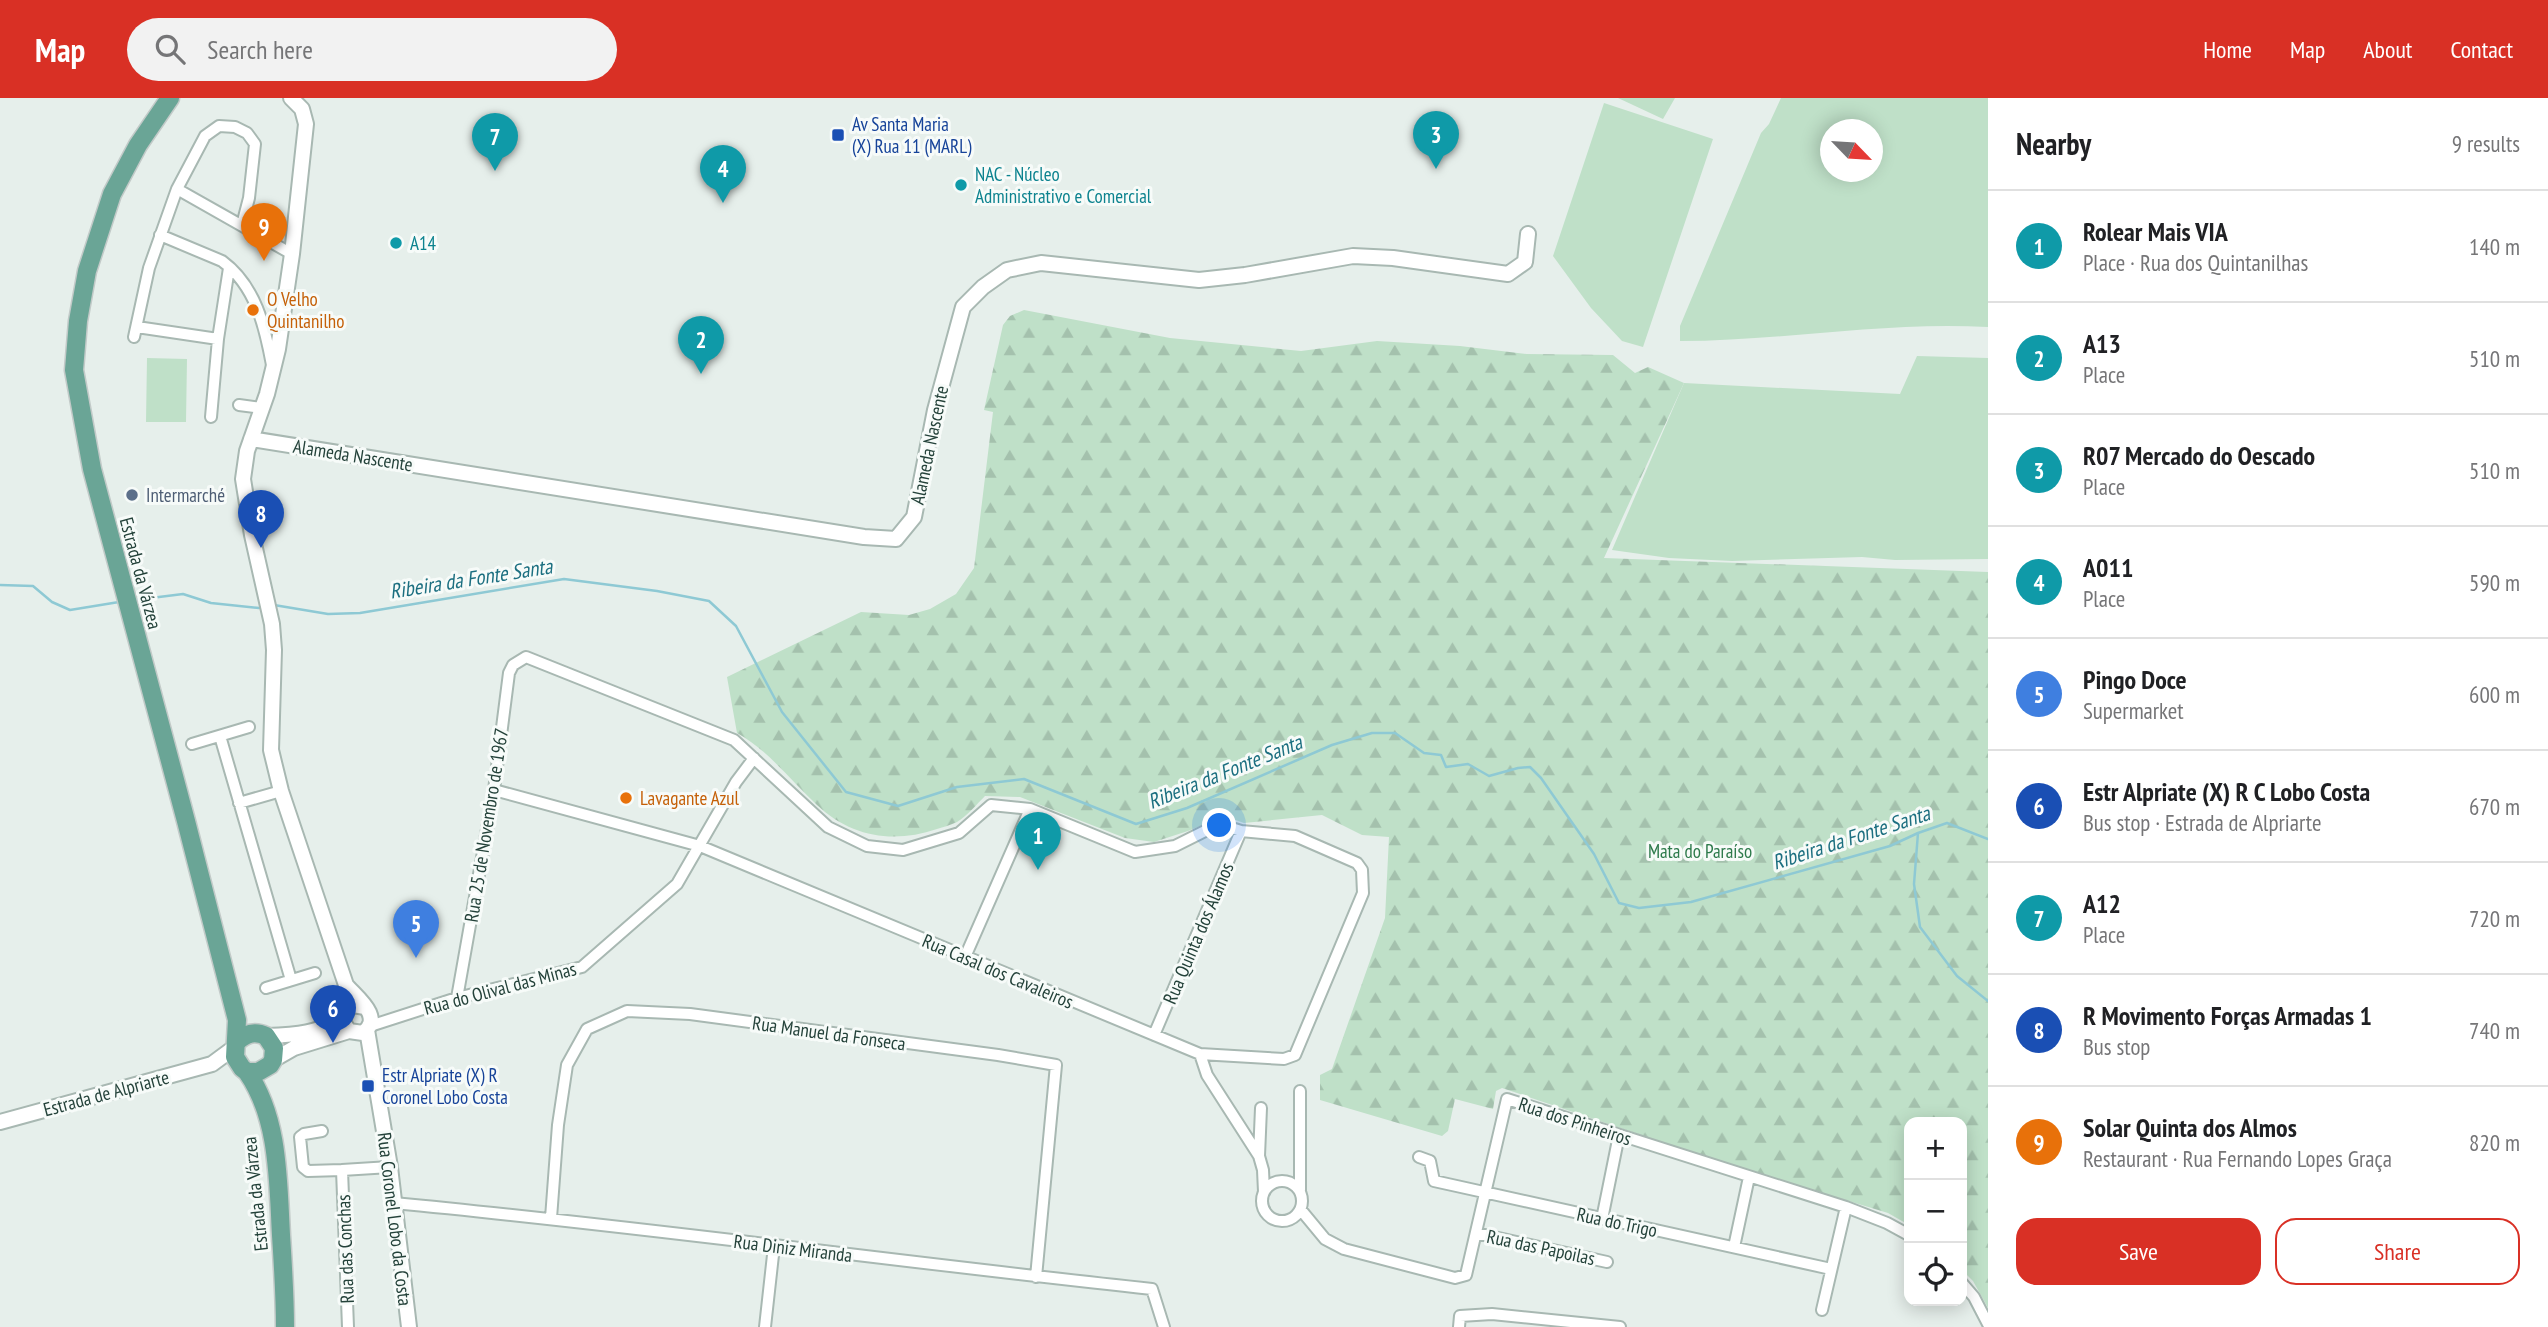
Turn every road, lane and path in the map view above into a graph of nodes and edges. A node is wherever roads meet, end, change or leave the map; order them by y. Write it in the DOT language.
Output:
graph roads {
  1 [pos="291,98"];
  2 [pos="168,99"];
  3 [pos="177,189"];
  4 [pos="242,225"];
  5 [pos="1528,234"];
  6 [pos="160,235"];
  7 [pos="292,254"];
  8 [pos="229,268"];
  9 [pos="218,339"];
  10 [pos="273,370"];
  11 [pos="239,405"];
  12 [pos="261,408"];
  13 [pos="211,416"];
  14 [pos="250,439"];
  15 [pos="249,727"];
  16 [pos="220,736"];
  17 [pos="192,744"];
  18 [pos="754,758"];
  19 [pos="494,790"];
  20 [pos="281,791"];
  21 [pos="239,803"];
  22 [pos="1030,809"];
  23 [pos="186,821"];
  24 [pos="1241,831"];
  25 [pos="700,846"];
  26 [pos="965,957"];
  27 [pos="315,973"];
  28 [pos="291,980"];
  29 [pos="346,985"];
  30 [pos="266,988"];
  31 [pos="457,998"];
  32 [pos="367,1009"];
  33 [pos="345,1012"];
  34 [pos="396,1016"];
  35 [pos="360,1030"];
  36 [pos="263,1035"];
  37 [pos="1154,1035"];
  38 [pos="236,1045"];
  39 [pos="1200,1054"];
  40 [pos="272,1063"];
  41 [pos="212,1064"];
  42 [pos="245,1070"];
  43 [pos="1300,1091"];
  44 [pos="1261,1108"];
  45 [pos="0,1122"];
  46 [pos="322,1131"];
  47 [pos="1619,1135"];
  48 [pos="1259,1156"];
  49 [pos="1419,1157"];
  50 [pos="390,1167"];
  51 [pos="342,1170"];
  52 [pos="1749,1177"];
  53 [pos="1300,1190"];
  54 [pos="1264,1192"];
  55 [pos="1485,1192"];
  56 [pos="394,1203"];
  57 [pos="1846,1207"];
  58 [pos="1301,1210"];
  59 [pos="551,1218"];
  60 [pos="1601,1219"];
  61 [pos="1904,1232"];
  62 [pos="1476,1233"];
  63 [pos="774,1247"];
  64 [pos="1734,1247"];
  65 [pos="1606,1262"];
  66 [pos="1831,1269"];
  67 [pos="285,1275"];
  68 [pos="1036,1277"];
  69 [pos="1967,1289"];
  70 [pos="1822,1310"];
  71 [pos="1988,1324"];
  72 [pos="285,1327"];
  73 [pos="348,1327"];
  74 [pos="409,1327"];
  75 [pos="765,1327"];
  76 [pos="1164,1327"];
  77 [pos="1459,1327"];
  78 [pos="1620,1327"];
  1 -- 7 [label="street"];
  2 -- 23 [label="main road, Estrada da Várzea"];
  3 -- 4 [label="street"];
  3 -- 4 [label="street"];
  3 -- 6 [label="street"];
  4 -- 7 [label="street"];
  5 -- 14 [label="street, Alameda Nascente"];
  6 -- 8 [label="street"];
  6 -- 9 [label="street"];
  7 -- 10 [label="street"];
  8 -- 9 [label="street"];
  8 -- 10 [label="street"];
  9 -- 13 [label="street"];
  10 -- 12 [label="street"];
  11 -- 12 [label="street"];
  12 -- 14 [label="street"];
  14 -- 20 [label="street"];
  15 -- 16 [label="street"];
  16 -- 17 [label="street"];
  16 -- 21 [label="street"];
  18 -- 19 [label="street, Rua 25 de Novembro de 1967"];
  18 -- 22 [label="street"];
  18 -- 25 [label="street, Rua do Olival das Minas"];
  19 -- 25 [label="street, Rua Casal dos Cavaleiros"];
  19 -- 31 [label="street, Rua 25 de Novembro de 1967"];
  20 -- 21 [label="street"];
  20 -- 29 [label="street"];
  21 -- 28 [label="street"];
  22 -- 24 [label="street"];
  22 -- 26 [label="street"];
  23 -- 36 [label="main road, Estrada da Várzea"];
  23 -- 38 [label="main road, Estrada da Várzea"];
  24 -- 37 [label="street, Rua Quinta dos Álamos"];
  24 -- 39 [label="street, Rua Casal dos Cavaleiros"];
  25 -- 26 [label="street, Rua Casal dos Cavaleiros"];
  25 -- 31 [label="street, Rua do Olival das Minas"];
  26 -- 37 [label="street, Rua Casal dos Cavaleiros"];
  27 -- 28 [label="street"];
  28 -- 30 [label="street"];
  29 -- 32 [label="street"];
  29 -- 33 [label="street"];
  31 -- 34 [label="street, Rua do Olival das Minas"];
  32 -- 33 [label="street"];
  32 -- 34 [label="street, Rua do Olival das Minas"];
  32 -- 35 [label="street"];
  33 -- 35 [label="street"];
  33 -- 36 [label="street"];
  34 -- 35 [label="street, Rua do Olival das Minas"];
  35 -- 40 [label="street"];
  35 -- 50 [label="street, Rua Coronel Lobo da Costa"];
  36 -- 38 [label="main road"];
  36 -- 40 [label="main road, Estrada da Várzea"];
  37 -- 39 [label="street, Rua Casal dos Cavaleiros"];
  38 -- 41 [label="street, Estrada de Alpriarte"];
  38 -- 42 [label="main road, Estrada da Várzea"];
  39 -- 48 [label="street"];
  40 -- 42 [label="main road"];
  40 -- 67 [label="main road, Estrada da Várzea"];
  41 -- 42 [label="street, Estrada de Alpriarte"];
  41 -- 45 [label="street, Estrada de Alpriarte"];
  42 -- 67 [label="main road, Estrada da Várzea"];
  43 -- 53 [label="street"];
  44 -- 48 [label="street"];
  46 -- 51 [label="street, Rua das Conchas"];
  47 -- 52 [label="street, Rua dos Pinheiros"];
  47 -- 55 [label="street, Rua dos Pinheiros"];
  47 -- 60 [label="street"];
  48 -- 54 [label="street"];
  49 -- 55 [label="street, Rua do Trigo"];
  50 -- 51 [label="street, Rua das Conchas"];
  50 -- 56 [label="street, Rua Coronel Lobo da Costa"];
  51 -- 73 [label="street, Rua das Conchas"];
  52 -- 57 [label="street, Rua dos Pinheiros"];
  52 -- 64 [label="street"];
  53 -- 54 [label="street"];
  53 -- 58 [label="street"];
  54 -- 58 [label="street"];
  55 -- 60 [label="street, Rua do Trigo"];
  55 -- 62 [label="street, Rua dos Pinheiros"];
  56 -- 59 [label="street, Rua Diniz Miranda"];
  56 -- 74 [label="street, Rua Coronel Lobo da Costa"];
  57 -- 61 [label="street, Rua dos Pinheiros"];
  57 -- 66 [label="street"];
  58 -- 62 [label="street, Rua dos Pinheiros"];
  59 -- 63 [label="street, Rua Diniz Miranda"];
  59 -- 68 [label="street, Rua Manuel da Fonseca"];
  60 -- 64 [label="street, Rua do Trigo"];
  62 -- 65 [label="street, Rua das Papoilas"];
  63 -- 68 [label="street, Rua Diniz Miranda"];
  63 -- 75 [label="street"];
  64 -- 66 [label="street, Rua do Trigo"];
  66 -- 70 [label="street"];
  67 -- 72 [label="main road, Estrada da Várzea"];
  68 -- 76 [label="street, Rua Diniz Miranda"];
  69 -- 71 [label="street"];
  77 -- 78 [label="street"];
}
